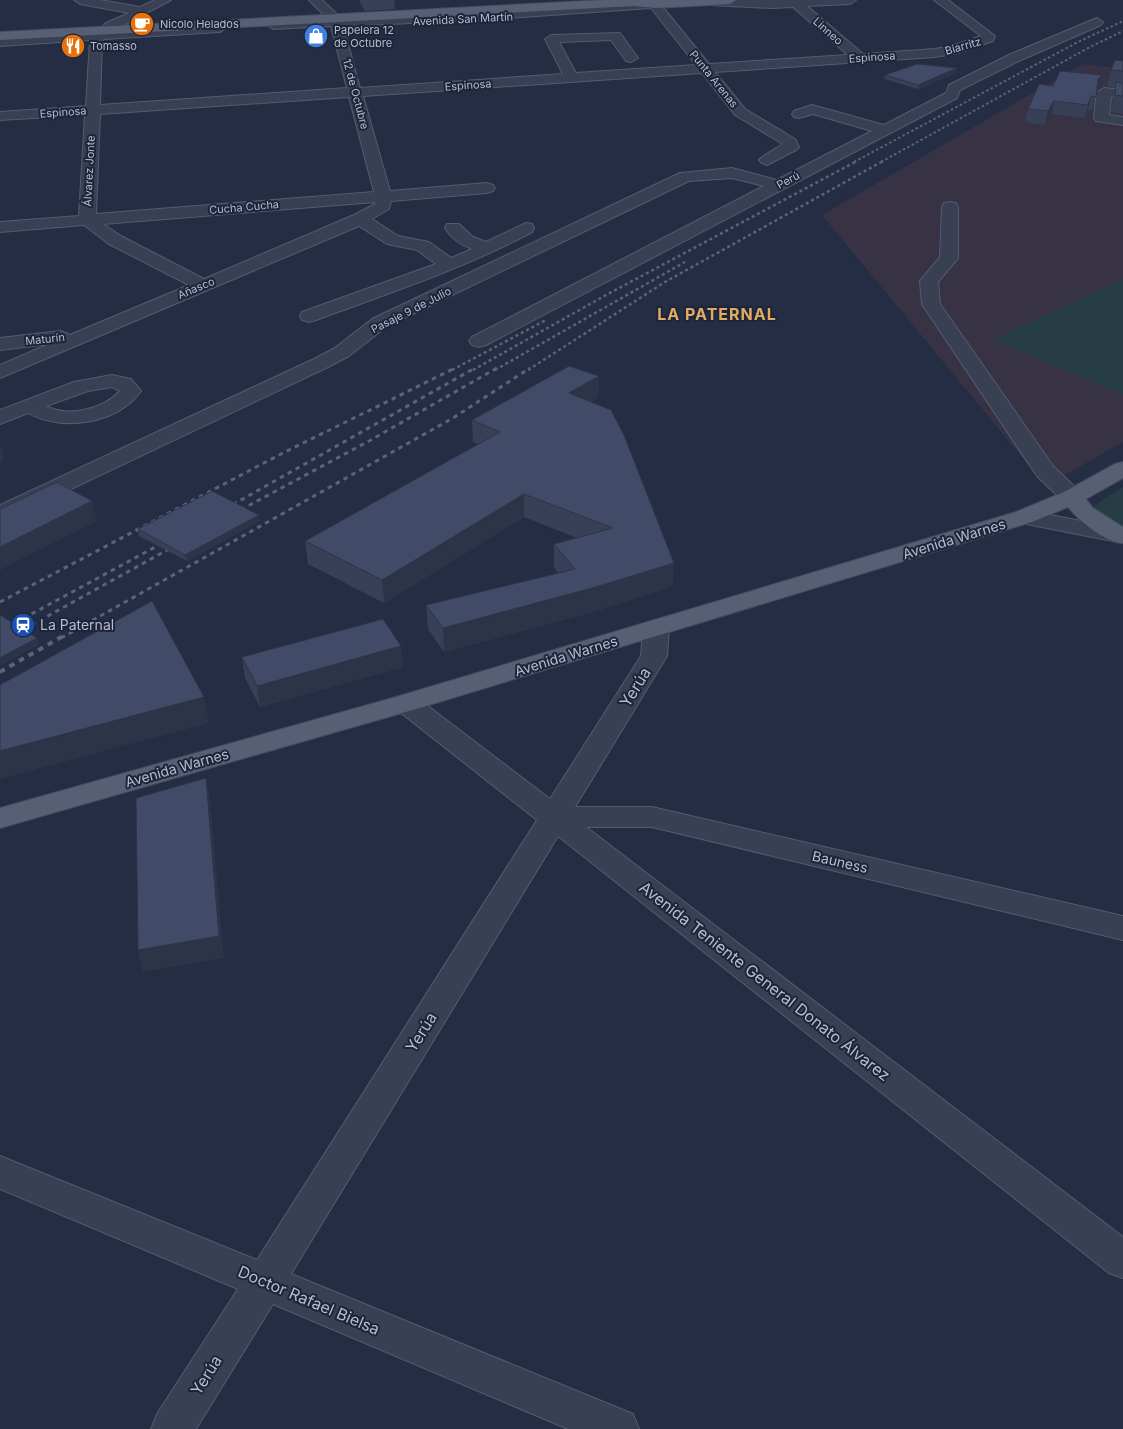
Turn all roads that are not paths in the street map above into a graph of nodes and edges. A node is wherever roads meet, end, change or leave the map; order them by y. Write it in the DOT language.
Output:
graph roads {
  1 [pos="80,0"];
  2 [pos="165,0"];
  3 [pos="314,0"];
  4 [pos="485,0"];
  5 [pos="730,0"];
  6 [pos="850,0"];
  7 [pos="940,0"];
  8 [pos="622,1"];
  9 [pos="714,1"];
  10 [pos="653,2"];
  11 [pos="796,3"];
  12 [pos="588,5"];
  13 [pos="495,9"];
  14 [pos="140,11"];
  15 [pos="515,13"];
  16 [pos="560,14"];
  17 [pos="537,20"];
  18 [pos="336,21"];
  19 [pos="1097,22"];
  20 [pos="100,35"];
  21 [pos="551,39"];
  22 [pos="0,40"];
  23 [pos="970,45"];
  24 [pos="935,53"];
  25 [pos="1016,57"];
  26 [pos="631,58"];
  27 [pos="860,58"];
  28 [pos="706,69"];
  29 [pos="572,78"];
  30 [pos="356,93"];
  31 [pos="1123,94"];
  32 [pos="92,110"];
  33 [pos="799,114"];
  34 [pos="0,116"];
  35 [pos="1123,120"];
  36 [pos="883,130"];
  37 [pos="767,160"];
  38 [pos="779,185"];
  39 [pos="487,188"];
  40 [pos="383,196"];
  41 [pos="950,207"];
  42 [pos="360,219"];
  43 [pos="87,220"];
  44 [pos="0,227"];
  45 [pos="453,228"];
  46 [pos="526,228"];
  47 [pos="487,249"];
  48 [pos="449,265"];
  49 [pos="202,285"];
  50 [pos="309,316"];
  51 [pos="90,334"];
  52 [pos="479,341"];
  53 [pos="0,344"];
  54 [pos="0,372"];
  55 [pos="30,406"];
  56 [pos="0,418"];
  57 [pos="1123,469"];
  58 [pos="1072,497"];
  59 [pos="0,514"];
  60 [pos="1024,517"];
  61 [pos="1122,536"];
  62 [pos="656,629"];
  63 [pos="406,703"];
  64 [pos="555,817"];
  65 [pos="0,818"];
  66 [pos="1123,928"];
  67 [pos="0,1172"];
  68 [pos="1123,1260"];
  69 [pos="265,1282"];
  70 [pos="172,1429"];
  71 [pos="618,1429"];
  1 -- 14 [label="street"];
  2 -- 14 [label="street"];
  3 -- 18 [label="street"];
  4 -- 13 [label="street"];
  5 -- 9 [label="main road, Avenida San Martín"];
  6 -- 11 [label="street, Avenida San Martín"];
  7 -- 23 [label="street, Biarritz"];
  8 -- 10 [label="main road, Avenida San Martín"];
  8 -- 12 [label="main road, Avenida San Martín"];
  9 -- 10 [label="main road, Avenida San Martín"];
  9 -- 11 [label="street, Avenida San Martín"];
  10 -- 15 [label="street"];
  10 -- 16 [label="main road, Avenida San Martín"];
  10 -- 28 [label="street, Punta Arenas"];
  11 -- 27 [label="street, Linneo"];
  12 -- 13 [label="main road, Avenida San Martín"];
  12 -- 18 [label="street"];
  13 -- 18 [label="main road, Avenida San Martín"];
  14 -- 20 [label="street"];
  15 -- 16 [label="street"];
  15 -- 18 [label="street"];
  16 -- 18 [label="main road, Avenida San Martín"];
  17 -- 21 [label="street"];
  18 -- 20 [label="main road, Avenida San Martín"];
  18 -- 30 [label="street, 12 de Octubre"];
  19 -- 25 [label="street, Perú"];
  20 -- 22 [label="main road, Avenida San Martín"];
  20 -- 32 [label="street, Álvarez Jonte"];
  21 -- 26 [label="street"];
  21 -- 29 [label="street"];
  23 -- 24 [label="street, Biarritz"];
  23 -- 25 [label="street"];
  24 -- 27 [label="street, Espinosa"];
  25 -- 36 [label="street, Perú"];
  27 -- 28 [label="street, Espinosa"];
  28 -- 29 [label="street, Espinosa"];
  28 -- 37 [label="street, Punta Arenas"];
  29 -- 30 [label="street, Espinosa"];
  30 -- 32 [label="street, Espinosa"];
  30 -- 40 [label="street, 12 de Octubre"];
  31 -- 35 [label="street"];
  32 -- 34 [label="street, Espinosa"];
  32 -- 43 [label="street, Álvarez Jonte"];
  33 -- 36 [label="street"];
  36 -- 38 [label="street, Perú"];
  38 -- 52 [label="street, Perú"];
  38 -- 59 [label="street, Pasaje 9 de Julio"];
  39 -- 40 [label="street, Cucha Cucha"];
  40 -- 42 [label="street, Añasco"];
  40 -- 43 [label="street, Cucha Cucha"];
  41 -- 58 [label="street"];
  42 -- 48 [label="street"];
  42 -- 49 [label="street, Añasco"];
  43 -- 44 [label="street, Cucha Cucha"];
  43 -- 49 [label="street, Álvarez Jonte"];
  45 -- 47 [label="street"];
  46 -- 47 [label="street"];
  47 -- 48 [label="street"];
  48 -- 50 [label="street"];
  49 -- 51 [label="street, Añasco"];
  51 -- 53 [label="street, Maturín"];
  51 -- 54 [label="street, Añasco"];
  55 -- 56 [label="street"];
  57 -- 58 [label="main road, Avenida Warnes"];
  58 -- 60 [label="main road, Avenida Warnes"];
  58 -- 61 [label="main road"];
  60 -- 61 [label="street"];
  60 -- 62 [label="main road, Avenida Warnes"];
  62 -- 63 [label="main road, Avenida Warnes"];
  62 -- 64 [label="street, Yerúa"];
  63 -- 64 [label="street, Avenida Teniente General Donato Álvarez"];
  63 -- 65 [label="main road, Avenida Warnes"];
  64 -- 66 [label="street, Bauness"];
  64 -- 68 [label="street, Avenida Teniente General Donato Álvarez"];
  64 -- 69 [label="street, Yerúa"];
  67 -- 69 [label="street, Doctor Rafael Bielsa"];
  69 -- 70 [label="street, Yerúa"];
  69 -- 71 [label="street, Doctor Rafael Bielsa"];
}
